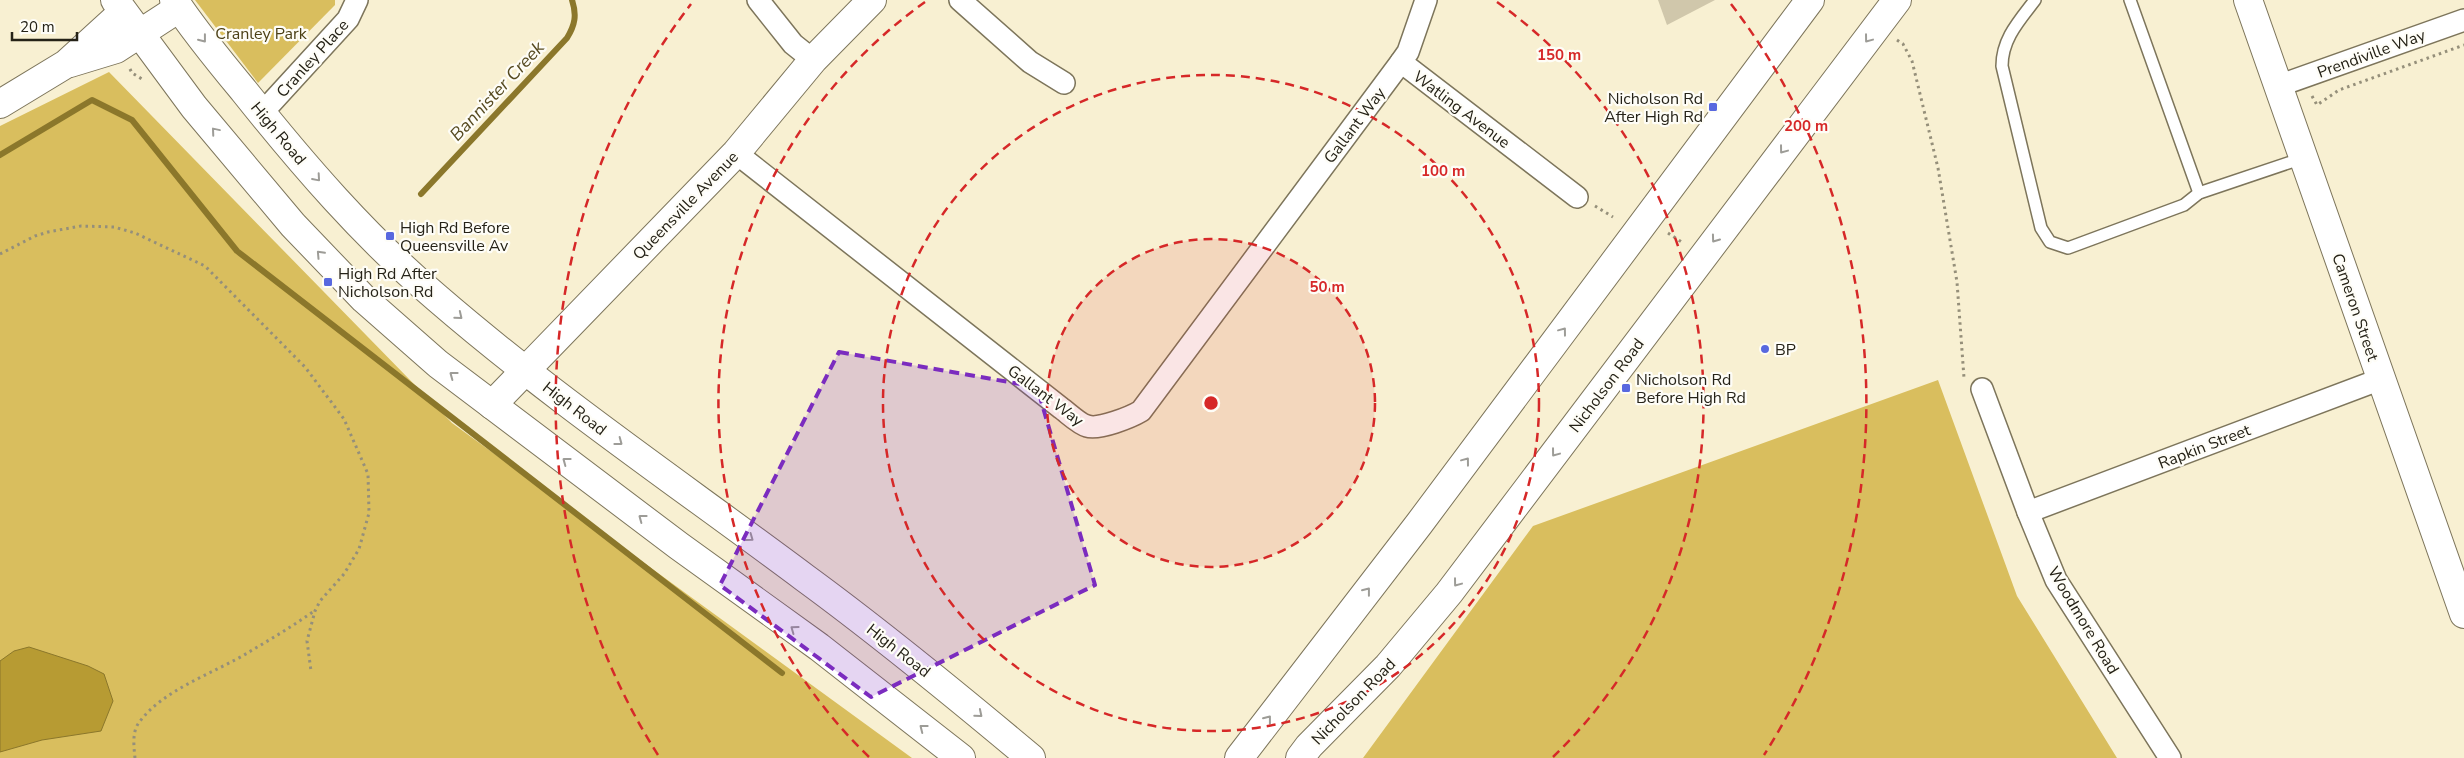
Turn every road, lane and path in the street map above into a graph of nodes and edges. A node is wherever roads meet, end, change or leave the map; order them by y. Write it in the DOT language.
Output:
graph roads {
  1 [pos="357,0"];
  2 [pos="758,0"];
  3 [pos="872,0"];
  4 [pos="960,0"];
  5 [pos="1426,0"];
  6 [pos="1810,0"];
  7 [pos="1897,0"];
  8 [pos="2035,0"];
  9 [pos="2130,0"];
  10 [pos="2248,0"];
  11 [pos="176,4"];
  12 [pos="119,6"];
  13 [pos="2464,20"];
  14 [pos="1877,26"];
  15 [pos="140,34"];
  16 [pos="812,60"];
  17 [pos="1401,62"];
  18 [pos="66,64"];
  19 [pos="1064,84"];
  20 [pos="2278,86"];
  21 [pos="0,104"];
  22 [pos="262,113"];
  23 [pos="736,153"];
  24 [pos="2305,158"];
  25 [pos="2200,193"];
  26 [pos="1577,197"];
  27 [pos="1604,211"];
  28 [pos="1613,217"];
  29 [pos="1646,219"];
  30 [pos="0,254"];
  31 [pos="1703,256"];
  32 [pos="525,370"];
  33 [pos="2381,379"];
  34 [pos="1982,389"];
  35 [pos="492,405"];
  36 [pos="2028,512"];
  37 [pos="314,611"];
  38 [pos="2464,614"];
  39 [pos="311,670"];
  40 [pos="135,758"];
  41 [pos="961,758"];
  42 [pos="1031,758"];
  43 [pos="1239,758"];
  44 [pos="1300,758"];
  45 [pos="2170,758"];
  1 -- 22 [label="street, Cranley Place"];
  2 -- 16 [label="street"];
  3 -- 16 [label="main road, Queensville Avenue"];
  4 -- 19 [label="street"];
  5 -- 17 [label="street, Watling Avenue"];
  6 -- 29 [label="main road"];
  7 -- 14 [label="main road, Nicholson Road"];
  8 -- 25 [label="lane"];
  9 -- 25 [label="lane"];
  10 -- 20 [label="main road, Cameron Street"];
  11 -- 15 [label="main road"];
  11 -- 22 [label="main road, High Road, one-way"];
  12 -- 15 [label="main road"];
  12 -- 18 [label="main road"];
  13 -- 20 [label="street, Prendiville Way"];
  14 -- 31 [label="main road, Nicholson Road, one-way"];
  14 -- 34 [label="path"];
  15 -- 18 [label="main road"];
  35 -- 15 [label="main road, one-way"];
  16 -- 23 [label="main road, Queensville Avenue"];
  17 -- 23 [label="street, Gallant Way"];
  17 -- 26 [label="street, Watling Avenue"];
  18 -- 21 [label="main road"];
  20 -- 24 [label="main road, Cameron Street"];
  22 -- 32 [label="main road, High Road, one-way"];
  23 -- 32 [label="main road, Queensville Avenue"];
  24 -- 25 [label="lane"];
  24 -- 33 [label="main road, Cameron Street"];
  27 -- 28 [label="path"];
  29 -- 31 [label="path"];
  43 -- 29 [label="main road, one-way"];
  30 -- 37 [label="path"];
  31 -- 44 [label="main road, Nicholson Road, one-way"];
  32 -- 35 [label="main road, Queensville Avenue"];
  32 -- 42 [label="main road, High Road, one-way"];
  33 -- 36 [label="street, Rapkin Street"];
  33 -- 38 [label="main road, Cameron Street"];
  34 -- 36 [label="street, Woodmore Road"];
  41 -- 35 [label="main road, one-way"];
  36 -- 45 [label="street, Woodmore Road"];
  37 -- 39 [label="path"];
  37 -- 40 [label="path"];
}
